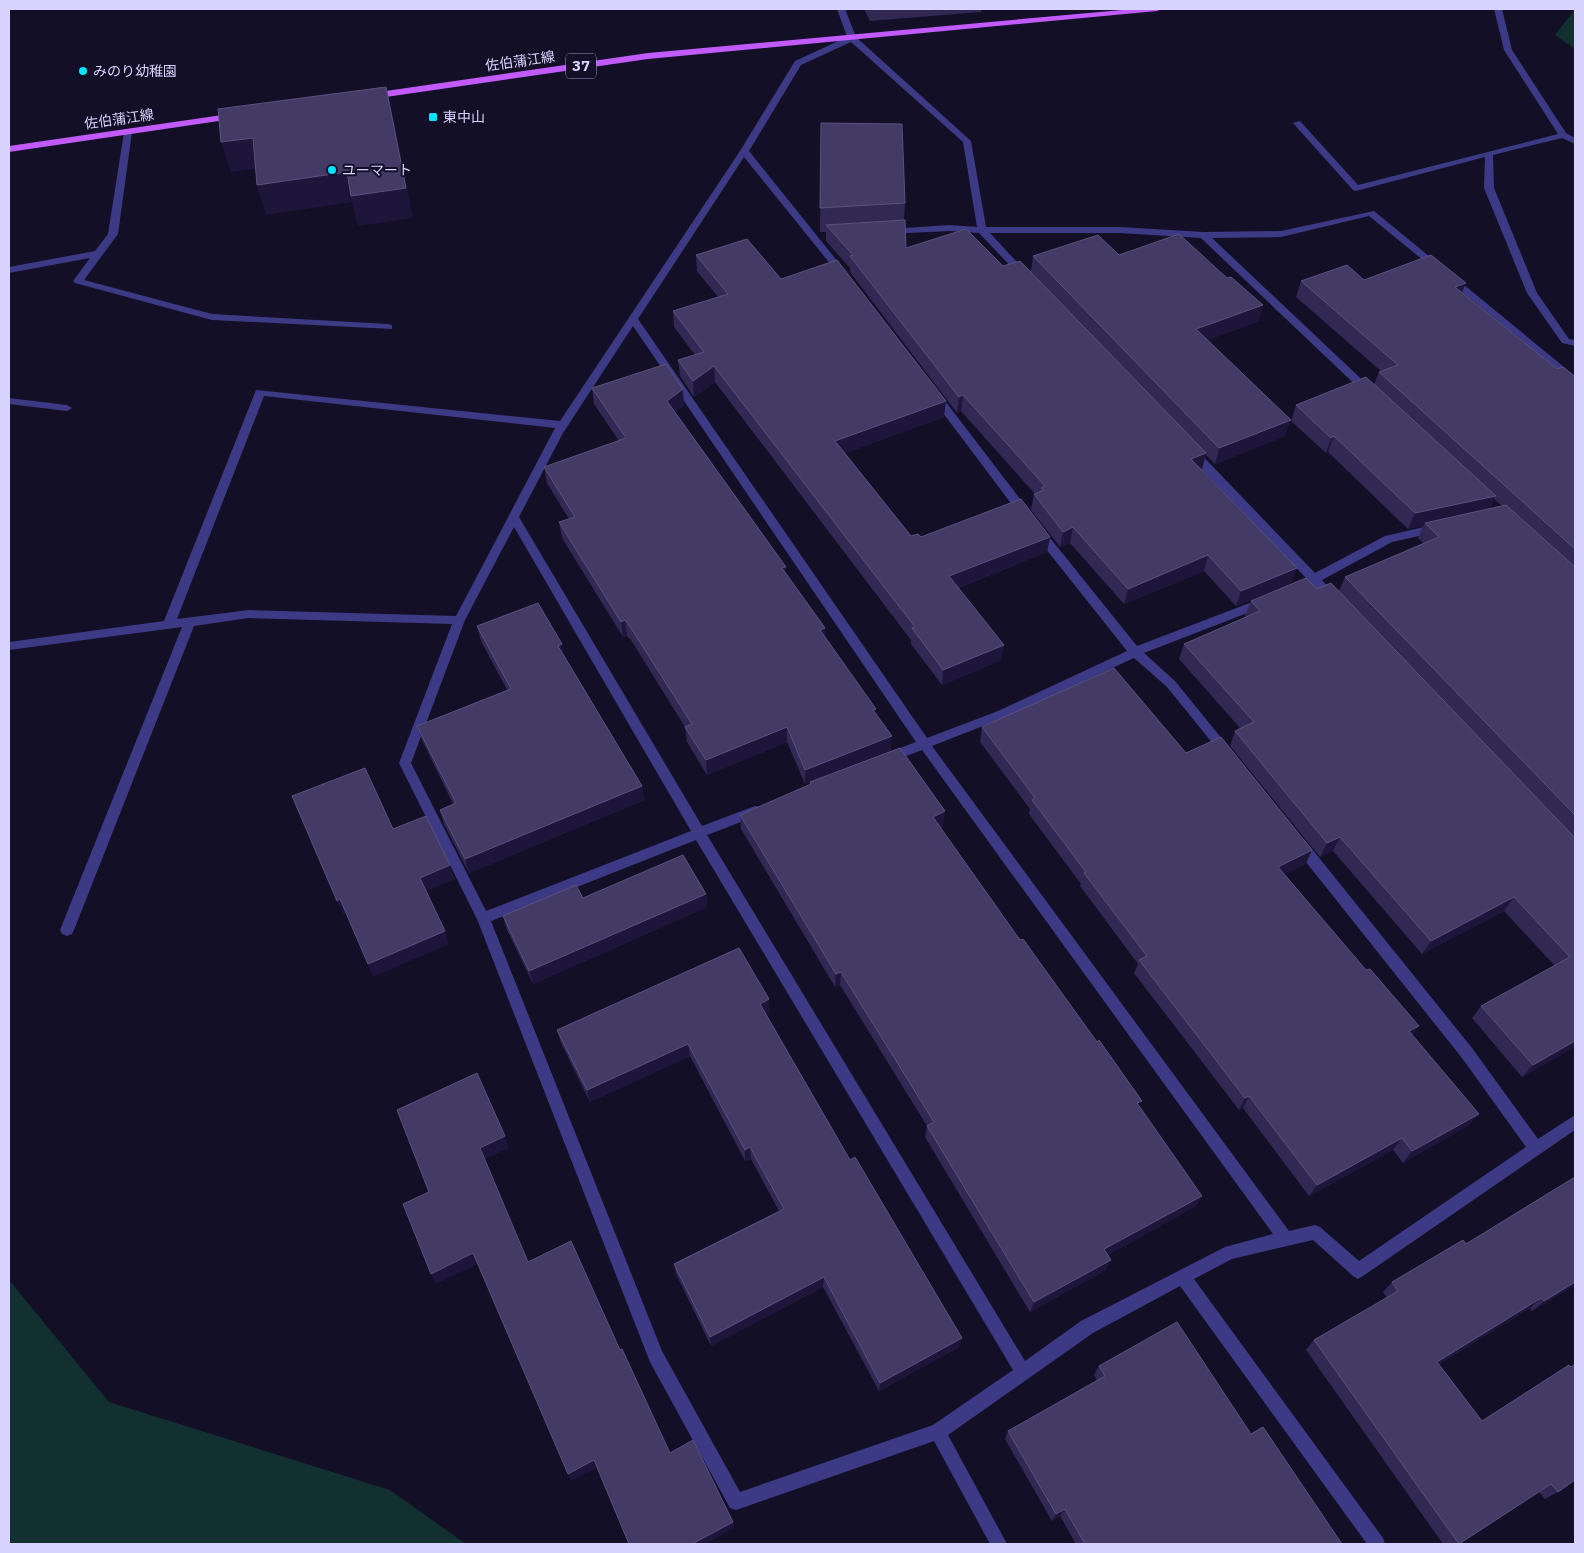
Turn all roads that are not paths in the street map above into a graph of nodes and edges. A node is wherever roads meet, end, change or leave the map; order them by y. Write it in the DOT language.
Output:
graph roads {
  1 [pos="841,9"];
  2 [pos="1157,9"];
  3 [pos="1498,9"];
  4 [pos="852,38"];
  5 [pos="363,98"];
  6 [pos="246,115"];
  7 [pos="1297,123"];
  8 [pos="128,132"];
  9 [pos="1563,135"];
  10 [pos="1575,141"];
  11 [pos="9,149"];
  12 [pos="744,151"];
  13 [pos="1489,154"];
  14 [pos="982,230"];
  15 [pos="882,232"];
  16 [pos="1204,235"];
  17 [pos="98,254"];
  18 [pos="9,270"];
  19 [pos="1030,280"];
  20 [pos="850,284"];
  21 [pos="633,319"];
  22 [pos="388,327"];
  23 [pos="1575,343"];
  24 [pos="1575,381"];
  25 [pos="927,385"];
  26 [pos="9,402"];
  27 [pos="1380,403"];
  28 [pos="67,408"];
  29 [pos="562,425"];
  30 [pos="1185,444"];
  31 [pos="513,516"];
  32 [pos="1445,527"];
  33 [pos="1314,579"];
  34 [pos="1297,588"];
  35 [pos="1279,596"];
  36 [pos="1341,608"];
  37 [pos="458,620"];
  38 [pos="190,622"];
  39 [pos="169,624"];
  40 [pos="9,646"];
  41 [pos="1135,652"];
  42 [pos="924,744"];
  43 [pos="1233,761"];
  44 [pos="879,762"];
  45 [pos="771,804"];
  46 [pos="1288,830"];
  47 [pos="699,833"];
  48 [pos="483,918"];
  49 [pos="68,930"];
  50 [pos="1575,1122"];
  51 [pos="1536,1148"];
  52 [pos="1286,1239"];
  53 [pos="1182,1277"];
  54 [pos="1023,1372"];
  55 [pos="938,1432"];
  56 [pos="999,1544"];
  57 [pos="1377,1544"];
  1 -- 4 [label="street"];
  2 -- 4 [label="main road, 佐伯蒲江線 / 37"];
  3 -- 9 [label="street"];
  4 -- 5 [label="main road, 佐伯蒲江線 / 37"];
  4 -- 12 [label="street"];
  4 -- 14 [label="street"];
  6 -- 8 [label="main road, 佐伯蒲江線"];
  7 -- 13 [label="street"];
  8 -- 11 [label="main road, 佐伯蒲江線"];
  8 -- 17 [label="street"];
  9 -- 10 [label="street"];
  9 -- 13 [label="street"];
  12 -- 20 [label="street"];
  12 -- 21 [label="street"];
  13 -- 23 [label="street"];
  14 -- 15 [label="street"];
  14 -- 16 [label="street"];
  14 -- 19 [label="street"];
  16 -- 24 [label="street"];
  16 -- 27 [label="street"];
  17 -- 18 [label="street"];
  17 -- 22 [label="street"];
  21 -- 29 [label="street"];
  21 -- 42 [label="street"];
  25 -- 41 [label="street"];
  26 -- 28 [label="street"];
  29 -- 31 [label="street"];
  29 -- 39 [label="street"];
  30 -- 33 [label="street"];
  31 -- 37 [label="street"];
  31 -- 47 [label="street"];
  32 -- 33 [label="street"];
  33 -- 34 [label="street"];
  33 -- 36 [label="street"];
  35 -- 41 [label="street"];
  37 -- 38 [label="street"];
  37 -- 48 [label="street"];
  38 -- 39 [label="street"];
  38 -- 49 [label="street"];
  39 -- 40 [label="street"];
  41 -- 42 [label="street"];
  41 -- 43 [label="street"];
  42 -- 44 [label="street"];
  42 -- 52 [label="street"];
  45 -- 47 [label="street"];
  46 -- 51 [label="street"];
  47 -- 48 [label="street"];
  47 -- 54 [label="street"];
  48 -- 55 [label="street"];
  50 -- 51 [label="street"];
  51 -- 52 [label="street"];
  52 -- 53 [label="street"];
  53 -- 54 [label="street"];
  53 -- 57 [label="street"];
  54 -- 55 [label="street"];
  55 -- 56 [label="street"];
}
